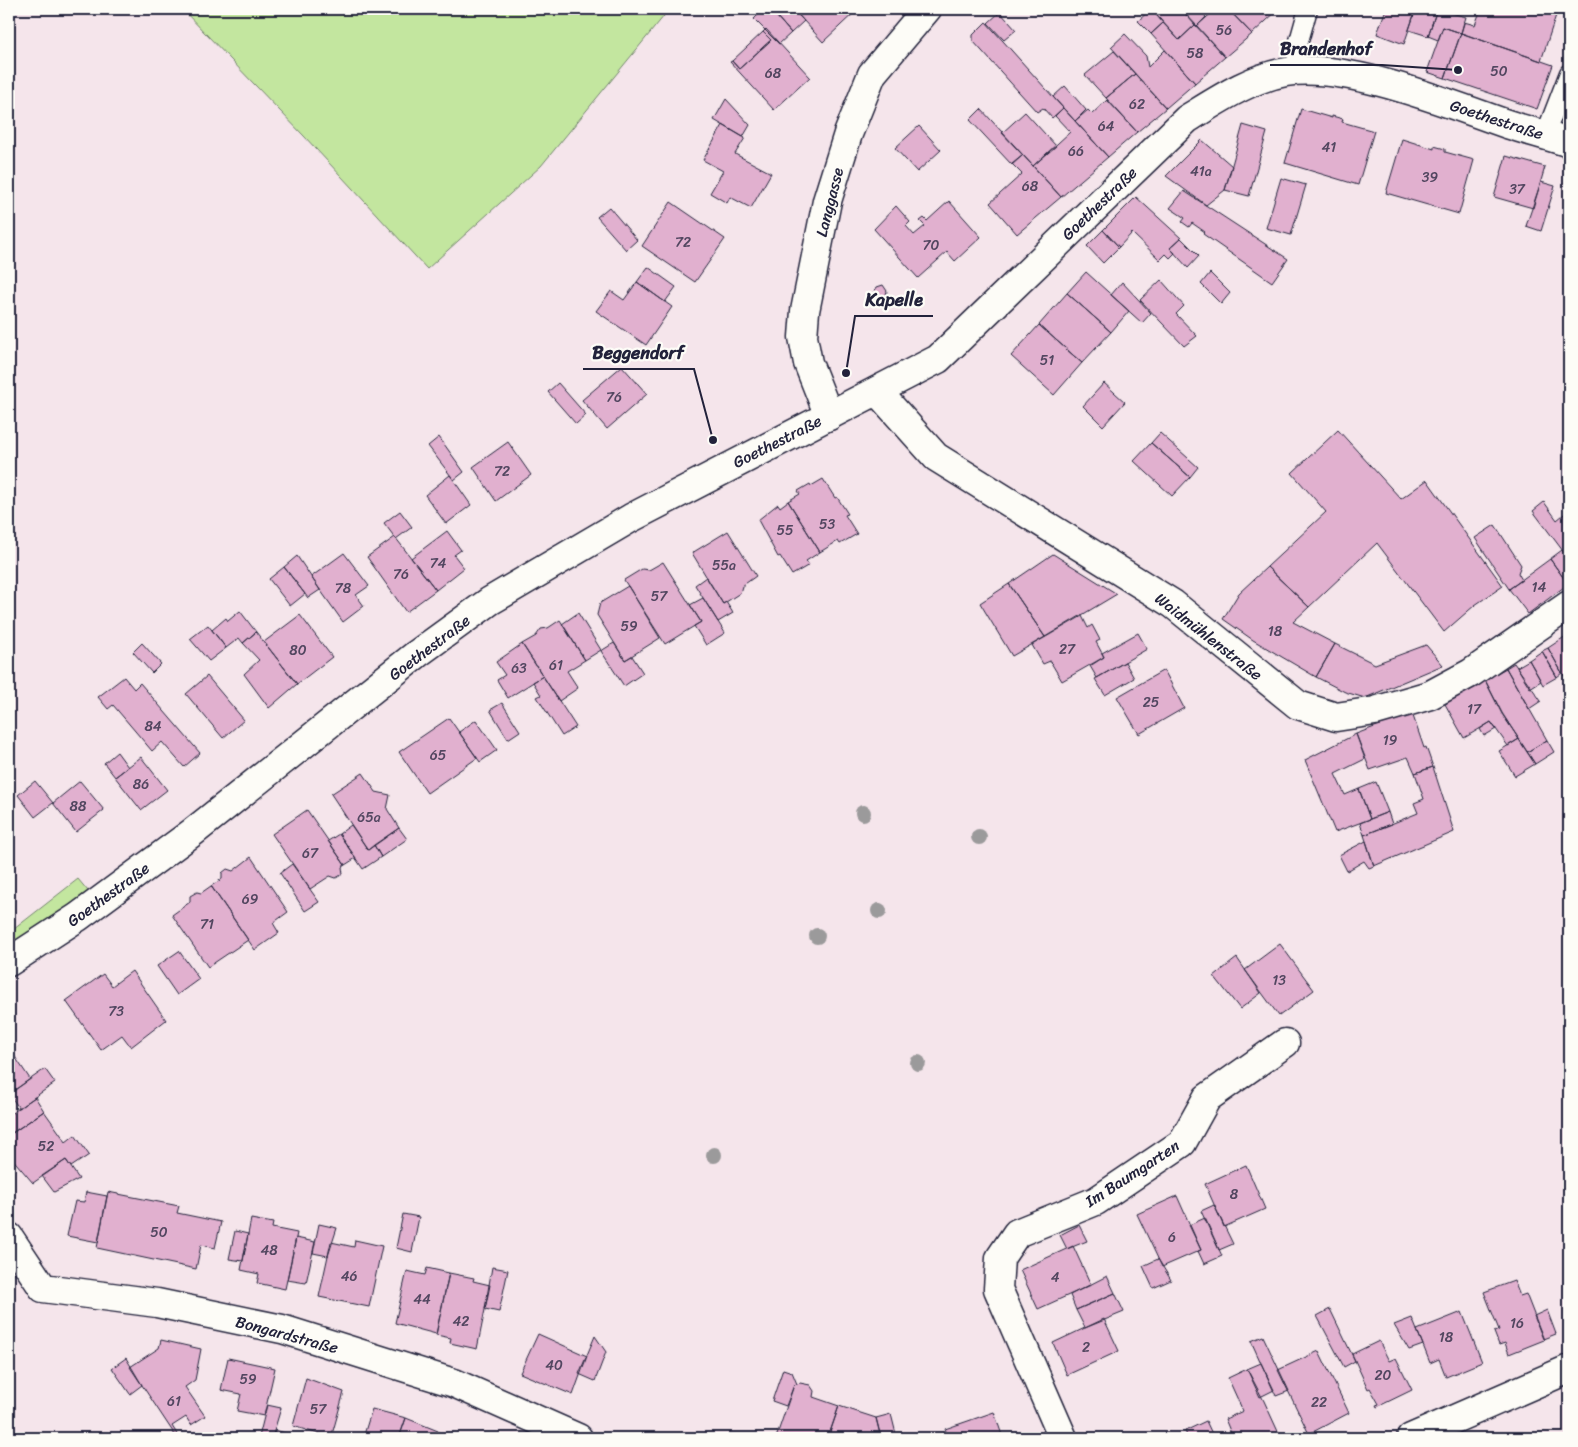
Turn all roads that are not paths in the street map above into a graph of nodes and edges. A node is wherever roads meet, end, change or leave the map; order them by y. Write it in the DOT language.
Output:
graph roads {
  1 [pos="927,9"];
  2 [pos="1308,9"];
  3 [pos="1296,72"];
  4 [pos="1569,73"];
  5 [pos="1557,139"];
  6 [pos="877,391"];
  7 [pos="829,416"];
  8 [pos="1569,604"];
  9 [pos="9,962"];
  10 [pos="1284,1043"];
  11 [pos="9,1237"];
  12 [pos="1569,1369"];
  13 [pos="578,1438"];
  14 [pos="1062,1438"];
  15 [pos="1410,1438"];
  1 -- 7 [label="street, Langgasse"];
  2 -- 3 [label="lane"];
  3 -- 5 [label="street, Goethestraße"];
  3 -- 6 [label="street, Goethestraße"];
  4 -- 5 [label="lane"];
  6 -- 7 [label="street, Goethestraße"];
  6 -- 8 [label="street, Waidmühlenstraße"];
  7 -- 9 [label="street, Goethestraße"];
  10 -- 14 [label="street, Im Baumgarten"];
  11 -- 13 [label="street, Bongardstraße"];
  12 -- 15 [label="street"];
}
